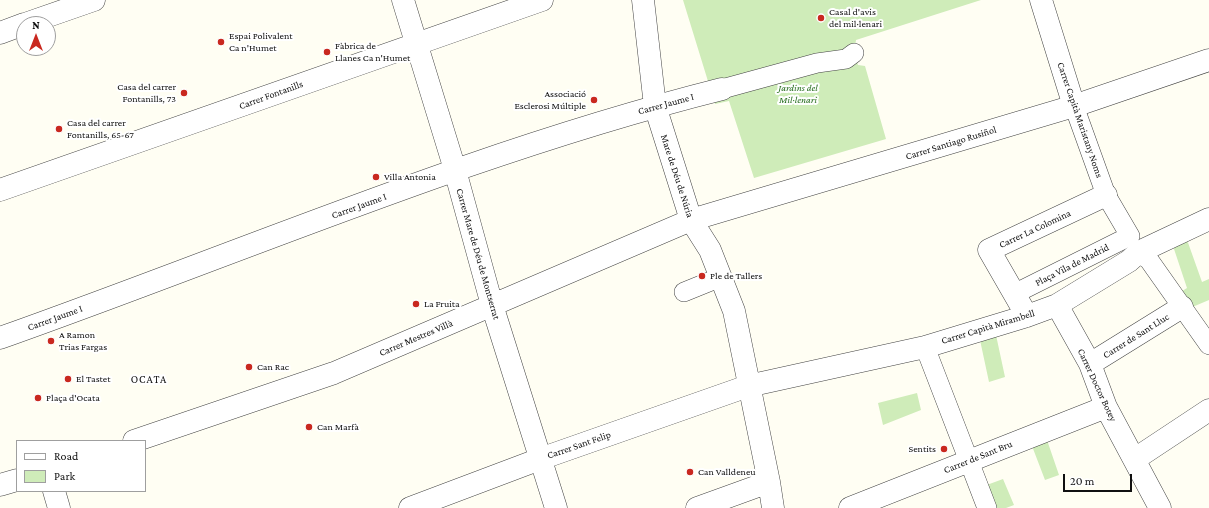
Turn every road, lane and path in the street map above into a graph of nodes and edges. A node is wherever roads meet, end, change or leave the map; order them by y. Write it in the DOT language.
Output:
graph roads {
  1 [pos="94,0"];
  2 [pos="403,0"];
  3 [pos="542,0"];
  4 [pos="643,0"];
  5 [pos="1041,0"];
  6 [pos="48,16"];
  7 [pos="16,27"];
  8 [pos="0,33"];
  9 [pos="416,44"];
  10 [pos="854,53"];
  11 [pos="1209,60"];
  12 [pos="722,89"];
  13 [pos="655,106"];
  14 [pos="1074,106"];
  15 [pos="455,171"];
  16 [pos="0,190"];
  17 [pos="1106,195"];
  18 [pos="1209,219"];
  19 [pos="692,220"];
  20 [pos="1135,244"];
  21 [pos="721,277"];
  22 [pos="684,292"];
  23 [pos="1014,294"];
  24 [pos="492,305"];
  25 [pos="1057,305"];
  26 [pos="1182,307"];
  27 [pos="1027,316"];
  28 [pos="0,338"];
  29 [pos="1209,345"];
  30 [pos="925,347"];
  31 [pos="1090,364"];
  32 [pos="748,386"];
  33 [pos="1106,407"];
  34 [pos="1209,410"];
  35 [pos="137,440"];
  36 [pos="540,458"];
  37 [pos="1135,459"];
  38 [pos="968,460"];
  39 [pos="16,480"];
  40 [pos="769,482"];
  41 [pos="0,485"];
  42 [pos="54,492"];
  43 [pos="59,508"];
  44 [pos="410,508"];
  45 [pos="556,508"];
  46 [pos="697,508"];
  47 [pos="773,508"];
  48 [pos="850,508"];
  49 [pos="986,508"];
  50 [pos="1160,508"];
  1 -- 6 [label="street"];
  2 -- 9 [label="street, Carrer Mare de Déu de Montserrat"];
  3 -- 9 [label="street, Carrer Fontanills"];
  4 -- 13 [label="street, Mare de Déu de Núria"];
  5 -- 14 [label="street, Carrer Capità Maristany Noms"];
  7 -- 8 [label="street"];
  9 -- 15 [label="street, Carrer Mare de Déu de Montserrat"];
  9 -- 16 [label="street, Carrer Fontanills"];
  10 -- 12 [label="street"];
  11 -- 14 [label="street, Carrer Santiago Rusiñol"];
  12 -- 13 [label="street, Carrer Jaume I"];
  13 -- 15 [label="street, Carrer Jaume I"];
  13 -- 19 [label="street, Mare de Déu de Núria"];
  14 -- 17 [label="street, Carrer Capità Maristany Noms"];
  14 -- 19 [label="street, Carrer Santiago Rusiñol"];
  15 -- 24 [label="street, Carrer Mare de Déu de Montserrat"];
  15 -- 28 [label="street, Carrer Jaume I"];
  17 -- 20 [label="street, Carrer Capità Maristany Noms"];
  17 -- 23 [label="street, Carrer La Colomina"];
  18 -- 20 [label="street, Carrer Capità Mirambell"];
  19 -- 21 [label="street, Mare de Déu de Núria"];
  19 -- 24 [label="street, Carrer Mestres Villà"];
  20 -- 23 [label="street, Plaça Vila de Madrid"];
  20 -- 25 [label="street, Carrer Capità Mirambell"];
  20 -- 26 [label="street, Carrer Capità Maristany Noms"];
  21 -- 22 [label="street"];
  21 -- 32 [label="street, Mare de Déu de Núria"];
  23 -- 27 [label="street, Carrer La Colomina"];
  24 -- 35 [label="street, Carrer Mestres Villà"];
  24 -- 36 [label="street, Carrer Mare de Déu de Montserrat"];
  25 -- 27 [label="street, Carrer Capità Mirambell"];
  25 -- 31 [label="street, Carrer Doctor Botey"];
  26 -- 29 [label="street, Carrer Capità Maristany Noms"];
  26 -- 31 [label="street, Carrer de Sant Lluc"];
  27 -- 30 [label="street, Carrer Capità Mirambell"];
  30 -- 32 [label="street, Carrer Capità Mirambell"];
  30 -- 38 [label="street"];
  31 -- 33 [label="street, Carrer Doctor Botey"];
  32 -- 36 [label="street, Carrer Sant Felip"];
  32 -- 40 [label="street, Mare de Déu de Núria"];
  33 -- 37 [label="street, Carrer Doctor Botey"];
  33 -- 38 [label="street, Carrer de Sant Bru"];
  34 -- 37 [label="street"];
  36 -- 44 [label="street, Carrer Sant Felip"];
  36 -- 45 [label="street, Carrer Mare de Déu de Montserrat"];
  37 -- 50 [label="street, Carrer Doctor Botey"];
  38 -- 48 [label="street, Carrer de Sant Bru"];
  38 -- 49 [label="street"];
  39 -- 41 [label="street"];
  40 -- 46 [label="street"];
  40 -- 47 [label="street, Mare de Déu de Núria"];
  42 -- 43 [label="street"];
}
